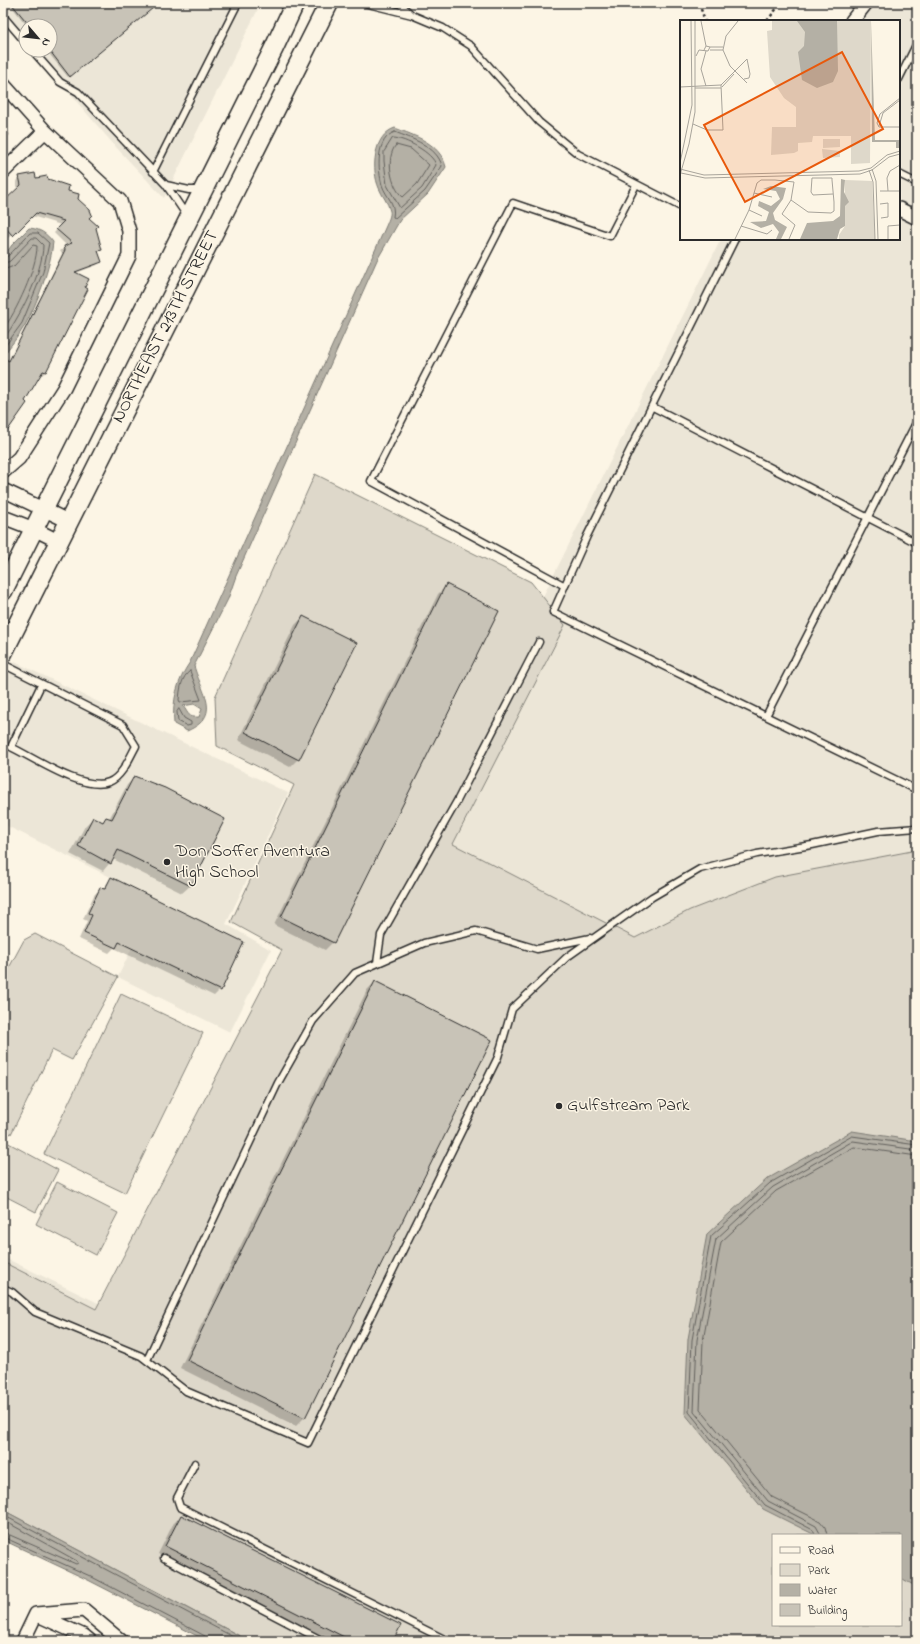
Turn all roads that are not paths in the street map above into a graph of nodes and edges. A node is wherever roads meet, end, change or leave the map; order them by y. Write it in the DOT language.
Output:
graph roads {
  1 [pos="238,3"];
  2 [pos="295,3"];
  3 [pos="329,3"];
  4 [pos="364,3"];
  5 [pos="399,3"];
  6 [pos="866,3"];
  7 [pos="412,15"];
  8 [pos="3,16"];
  9 [pos="853,20"];
  10 [pos="18,34"];
  11 [pos="917,43"];
  12 [pos="39,58"];
  13 [pos="900,76"];
  14 [pos="3,84"];
  15 [pos="45,131"];
  16 [pos="3,172"];
  17 [pos="153,172"];
  18 [pos="900,174"];
  19 [pos="917,183"];
  20 [pos="166,185"];
  21 [pos="636,185"];
  22 [pos="202,190"];
  23 [pos="680,207"];
  24 [pos="900,210"];
  25 [pos="189,217"];
  26 [pos="917,218"];
  27 [pos="735,240"];
  28 [pos="653,407"];
  29 [pos="917,421"];
  30 [pos="3,472"];
  31 [pos="3,490"];
  32 [pos="43,508"];
  33 [pos="3,517"];
  34 [pos="869,518"];
  35 [pos="68,521"];
  36 [pos="34,529"];
  37 [pos="58,541"];
  38 [pos="917,543"];
  39 [pos="565,586"];
  40 [pos="3,591"];
  41 [pos="539,642"];
  42 [pos="3,653"];
  43 [pos="3,664"];
  44 [pos="41,685"];
  45 [pos="766,716"];
  46 [pos="917,790"];
  47 [pos="917,828"];
  48 [pos="593,938"];
  49 [pos="378,963"];
  50 [pos="3,1288"];
  51 [pos="146,1360"];
  52 [pos="194,1463"];
  53 [pos="164,1558"];
  54 [pos="36,1614"];
  55 [pos="23,1641"];
  56 [pos="90,1641"];
  57 [pos="121,1641"];
  58 [pos="324,1641"];
  59 [pos="448,1641"];
  1 -- 17 [label="lane"];
  2 -- 22 [label="street, NORTHEAST 213TH STREET"];
  3 -- 35 [label="street, NORTHEAST 213TH STREET"];
  4 -- 7 [label="lane"];
  5 -- 7 [label="lane"];
  6 -- 9 [label="street"];
  7 -- 21 [label="lane"];
  8 -- 10 [label="lane"];
  11 -- 13 [label="lane"];
  12 -- 17 [label="lane"];
  14 -- 15 [label="street"];
  15 -- 16 [label="street"];
  15 -- 30 [label="street"];
  17 -- 20 [label="lane"];
  18 -- 19 [label="lane"];
  20 -- 22 [label="lane"];
  20 -- 25 [label="lane"];
  21 -- 23 [label="lane"];
  21 -- 39 [label="lane"];
  22 -- 25 [label="street, NORTHEAST 213TH STREET"];
  24 -- 26 [label="street"];
  25 -- 32 [label="street, NORTHEAST 213TH STREET"];
  27 -- 28 [label="lane"];
  28 -- 34 [label="lane"];
  28 -- 39 [label="lane"];
  29 -- 34 [label="lane"];
  31 -- 32 [label="street"];
  32 -- 35 [label="street"];
  32 -- 36 [label="street, NORTHEAST 213TH STREET"];
  33 -- 36 [label="street"];
  34 -- 38 [label="lane"];
  34 -- 45 [label="lane"];
  35 -- 37 [label="street, NORTHEAST 213TH STREET"];
  36 -- 37 [label="street"];
  36 -- 40 [label="street, NORTHEAST 213TH STREET"];
  37 -- 42 [label="street, NORTHEAST 213TH STREET"];
  39 -- 45 [label="lane"];
  41 -- 49 [label="lane"];
  43 -- 44 [label="lane"];
  44 -- 44 [label="lane"];
  45 -- 46 [label="lane"];
  47 -- 48 [label="lane"];
  48 -- 49 [label="lane"];
  48 -- 51 [label="lane"];
  49 -- 51 [label="lane"];
  50 -- 51 [label="lane"];
  52 -- 59 [label="lane"];
  53 -- 58 [label="lane"];
  54 -- 55 [label="street"];
  54 -- 56 [label="street"];
  54 -- 57 [label="street"];
}
